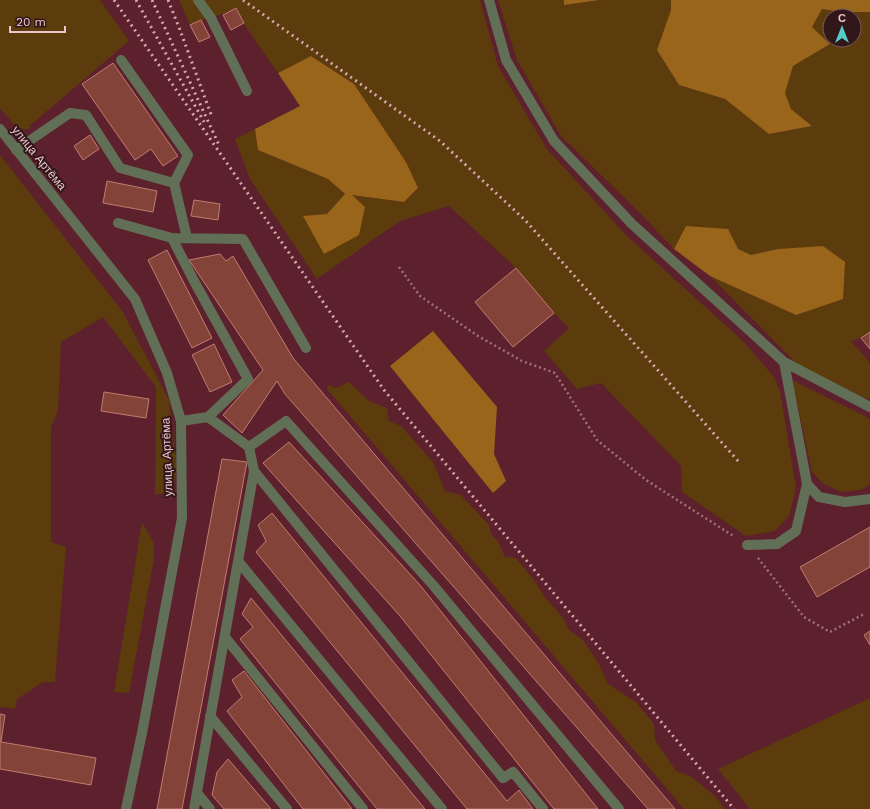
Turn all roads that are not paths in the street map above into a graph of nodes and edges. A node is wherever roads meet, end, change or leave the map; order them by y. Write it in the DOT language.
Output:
graph roads {
  1 [pos="198,0"];
  2 [pos="489,0"];
  3 [pos="121,60"];
  4 [pos="247,91"];
  5 [pos="0,129"];
  6 [pos="16,150"];
  7 [pos="174,183"];
  8 [pos="118,223"];
  9 [pos="172,238"];
  10 [pos="187,238"];
  11 [pos="306,348"];
  12 [pos="784,362"];
  13 [pos="870,407"];
  14 [pos="208,417"];
  15 [pos="181,421"];
  16 [pos="249,447"];
  17 [pos="254,471"];
  18 [pos="807,484"];
  19 [pos="870,499"];
  20 [pos="747,545"];
  21 [pos="238,560"];
  22 [pos="225,637"];
  23 [pos="210,716"];
  24 [pos="197,793"];
  25 [pos="126,809"];
  26 [pos="194,809"];
  27 [pos="210,809"];
  28 [pos="287,809"];
  29 [pos="363,809"];
  30 [pos="442,809"];
  31 [pos="543,809"];
  32 [pos="619,809"];
  1 -- 4 [label="street"];
  2 -- 12 [label="street"];
  3 -- 7 [label="street"];
  5 -- 6 [label="street, улица Артёма"];
  6 -- 7 [label="street"];
  6 -- 15 [label="street, улица Артёма"];
  7 -- 10 [label="street"];
  8 -- 9 [label="street"];
  9 -- 10 [label="street"];
  9 -- 14 [label="street"];
  10 -- 11 [label="street"];
  12 -- 13 [label="street"];
  12 -- 18 [label="street"];
  14 -- 15 [label="street"];
  14 -- 16 [label="street"];
  15 -- 25 [label="street, улица Артёма"];
  16 -- 17 [label="street"];
  16 -- 32 [label="street"];
  17 -- 21 [label="street"];
  17 -- 31 [label="street"];
  18 -- 19 [label="street"];
  18 -- 20 [label="street"];
  21 -- 22 [label="street"];
  21 -- 30 [label="street"];
  22 -- 23 [label="street"];
  22 -- 29 [label="street"];
  23 -- 24 [label="street"];
  23 -- 28 [label="street"];
  24 -- 26 [label="street"];
  24 -- 27 [label="street"];
}
